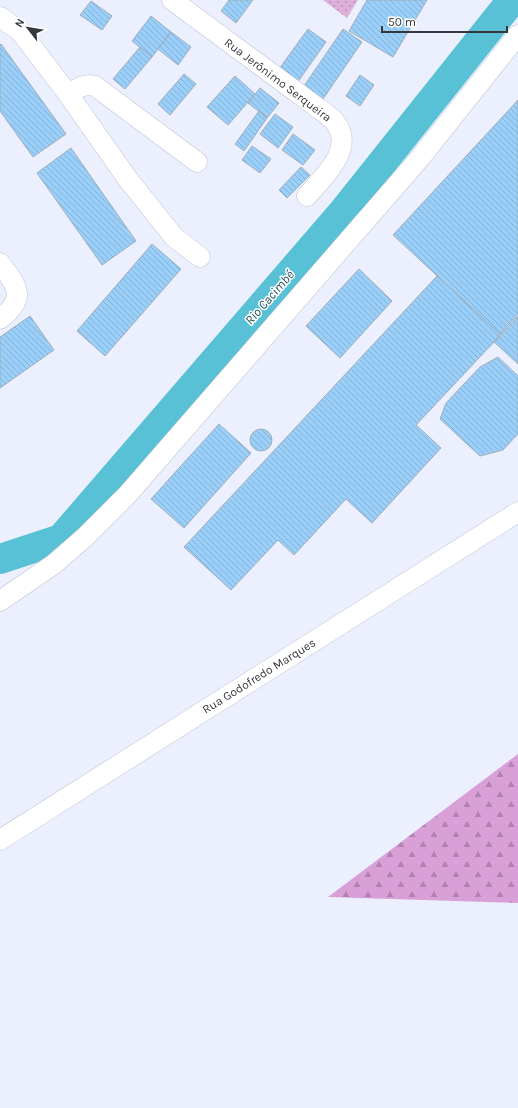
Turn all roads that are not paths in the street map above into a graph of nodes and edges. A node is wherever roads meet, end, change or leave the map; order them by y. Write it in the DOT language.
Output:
graph roads {
  1 [pos="172,0"];
  2 [pos="1,19"];
  3 [pos="518,34"];
  4 [pos="68,94"];
  5 [pos="197,162"];
  6 [pos="307,196"];
  7 [pos="200,257"];
  8 [pos="0,263"];
  9 [pos="0,319"];
  10 [pos="518,512"];
  11 [pos="0,601"];
  12 [pos="0,840"];
  1 -- 6 [label="street, Rua Jerônimo Serqueira"];
  2 -- 4 [label="street"];
  3 -- 11 [label="street"];
  4 -- 5 [label="street"];
  4 -- 7 [label="street"];
  8 -- 9 [label="street"];
  10 -- 12 [label="street, Rua Godofredo Marques"];
}
